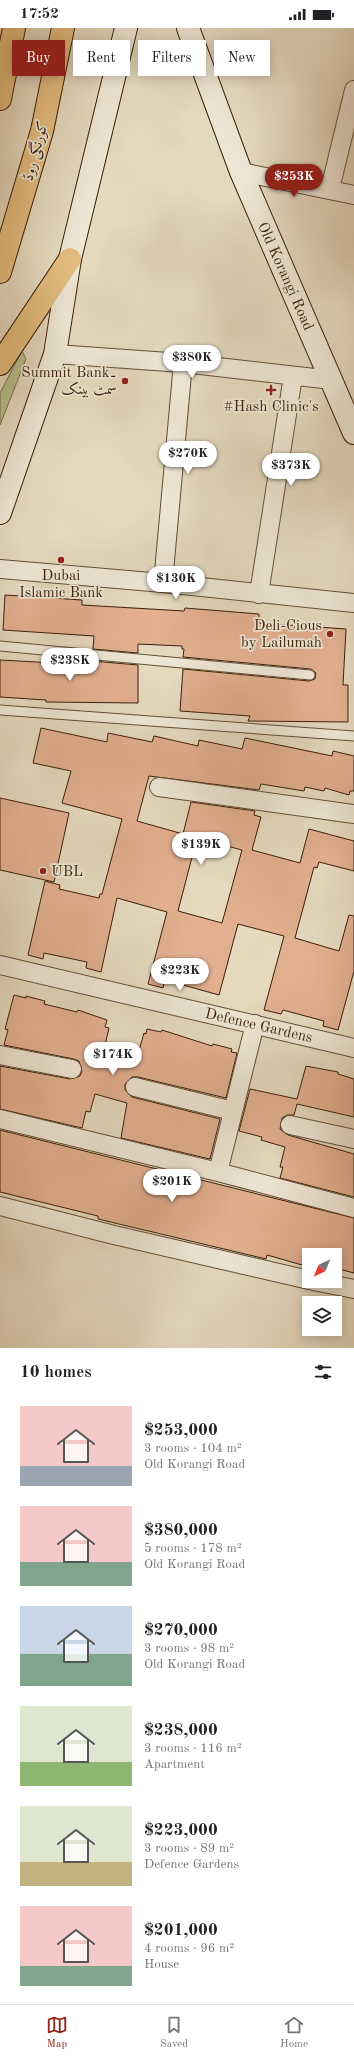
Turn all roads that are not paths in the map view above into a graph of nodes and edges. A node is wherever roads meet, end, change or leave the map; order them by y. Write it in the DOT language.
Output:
graph roads {
  1 [pos="14,28"];
  2 [pos="63,28"];
  3 [pos="126,28"];
  4 [pos="188,28"];
  5 [pos="354,90"];
  6 [pos="0,99"];
  7 [pos="241,172"];
  8 [pos="330,189"];
  9 [pos="354,195"];
  10 [pos="70,259"];
  11 [pos="0,272"];
  12 [pos="55,354"];
  13 [pos="183,363"];
  14 [pos="0,364"];
  15 [pos="293,376"];
  16 [pos="332,380"];
  17 [pos="354,433"];
  18 [pos="0,514"];
  19 [pos="0,569"];
  20 [pos="163,583"];
  21 [pos="259,594"];
  22 [pos="354,603"];
  23 [pos="0,646"];
  24 [pos="310,675"];
  25 [pos="0,710"];
  26 [pos="354,736"];
  27 [pos="159,787"];
  28 [pos="354,814"];
  29 [pos="0,965"];
  30 [pos="255,1024"];
  31 [pos="354,1048"];
  32 [pos="0,1054"];
  33 [pos="72,1070"];
  34 [pos="135,1088"];
  35 [pos="233,1111"];
  36 [pos="0,1119"];
  37 [pos="290,1125"];
  38 [pos="354,1139"];
  39 [pos="218,1172"];
  40 [pos="0,1206"];
  41 [pos="354,1208"];
  42 [pos="302,1278"];
  43 [pos="342,1287"];
  44 [pos="354,1289"];
  1 -- 6 [label="main road"];
  2 -- 11 [label="main road, کورنگی روڈ"];
  3 -- 10 [label="street"];
  4 -- 7 [label="street, Old Korangi Road"];
  5 -- 8 [label="street"];
  7 -- 8 [label="street"];
  7 -- 16 [label="street, Old Korangi Road"];
  8 -- 9 [label="street"];
  10 -- 12 [label="street"];
  10 -- 14 [label="main road"];
  12 -- 13 [label="street"];
  12 -- 18 [label="street"];
  13 -- 15 [label="street"];
  13 -- 20 [label="street"];
  15 -- 16 [label="street"];
  15 -- 21 [label="street"];
  16 -- 17 [label="street, Old Korangi Road"];
  19 -- 20 [label="street"];
  20 -- 21 [label="street"];
  21 -- 22 [label="street"];
  23 -- 24 [label="lane"];
  25 -- 26 [label="lane"];
  27 -- 28 [label="street"];
  29 -- 30 [label="street, Defence Gardens"];
  30 -- 31 [label="street, Defence Gardens"];
  30 -- 35 [label="street"];
  32 -- 33 [label="street"];
  34 -- 35 [label="street"];
  35 -- 39 [label="street"];
  36 -- 39 [label="street"];
  37 -- 38 [label="street"];
  39 -- 41 [label="street"];
  40 -- 42 [label="street"];
  43 -- 44 [label="street"];
}
